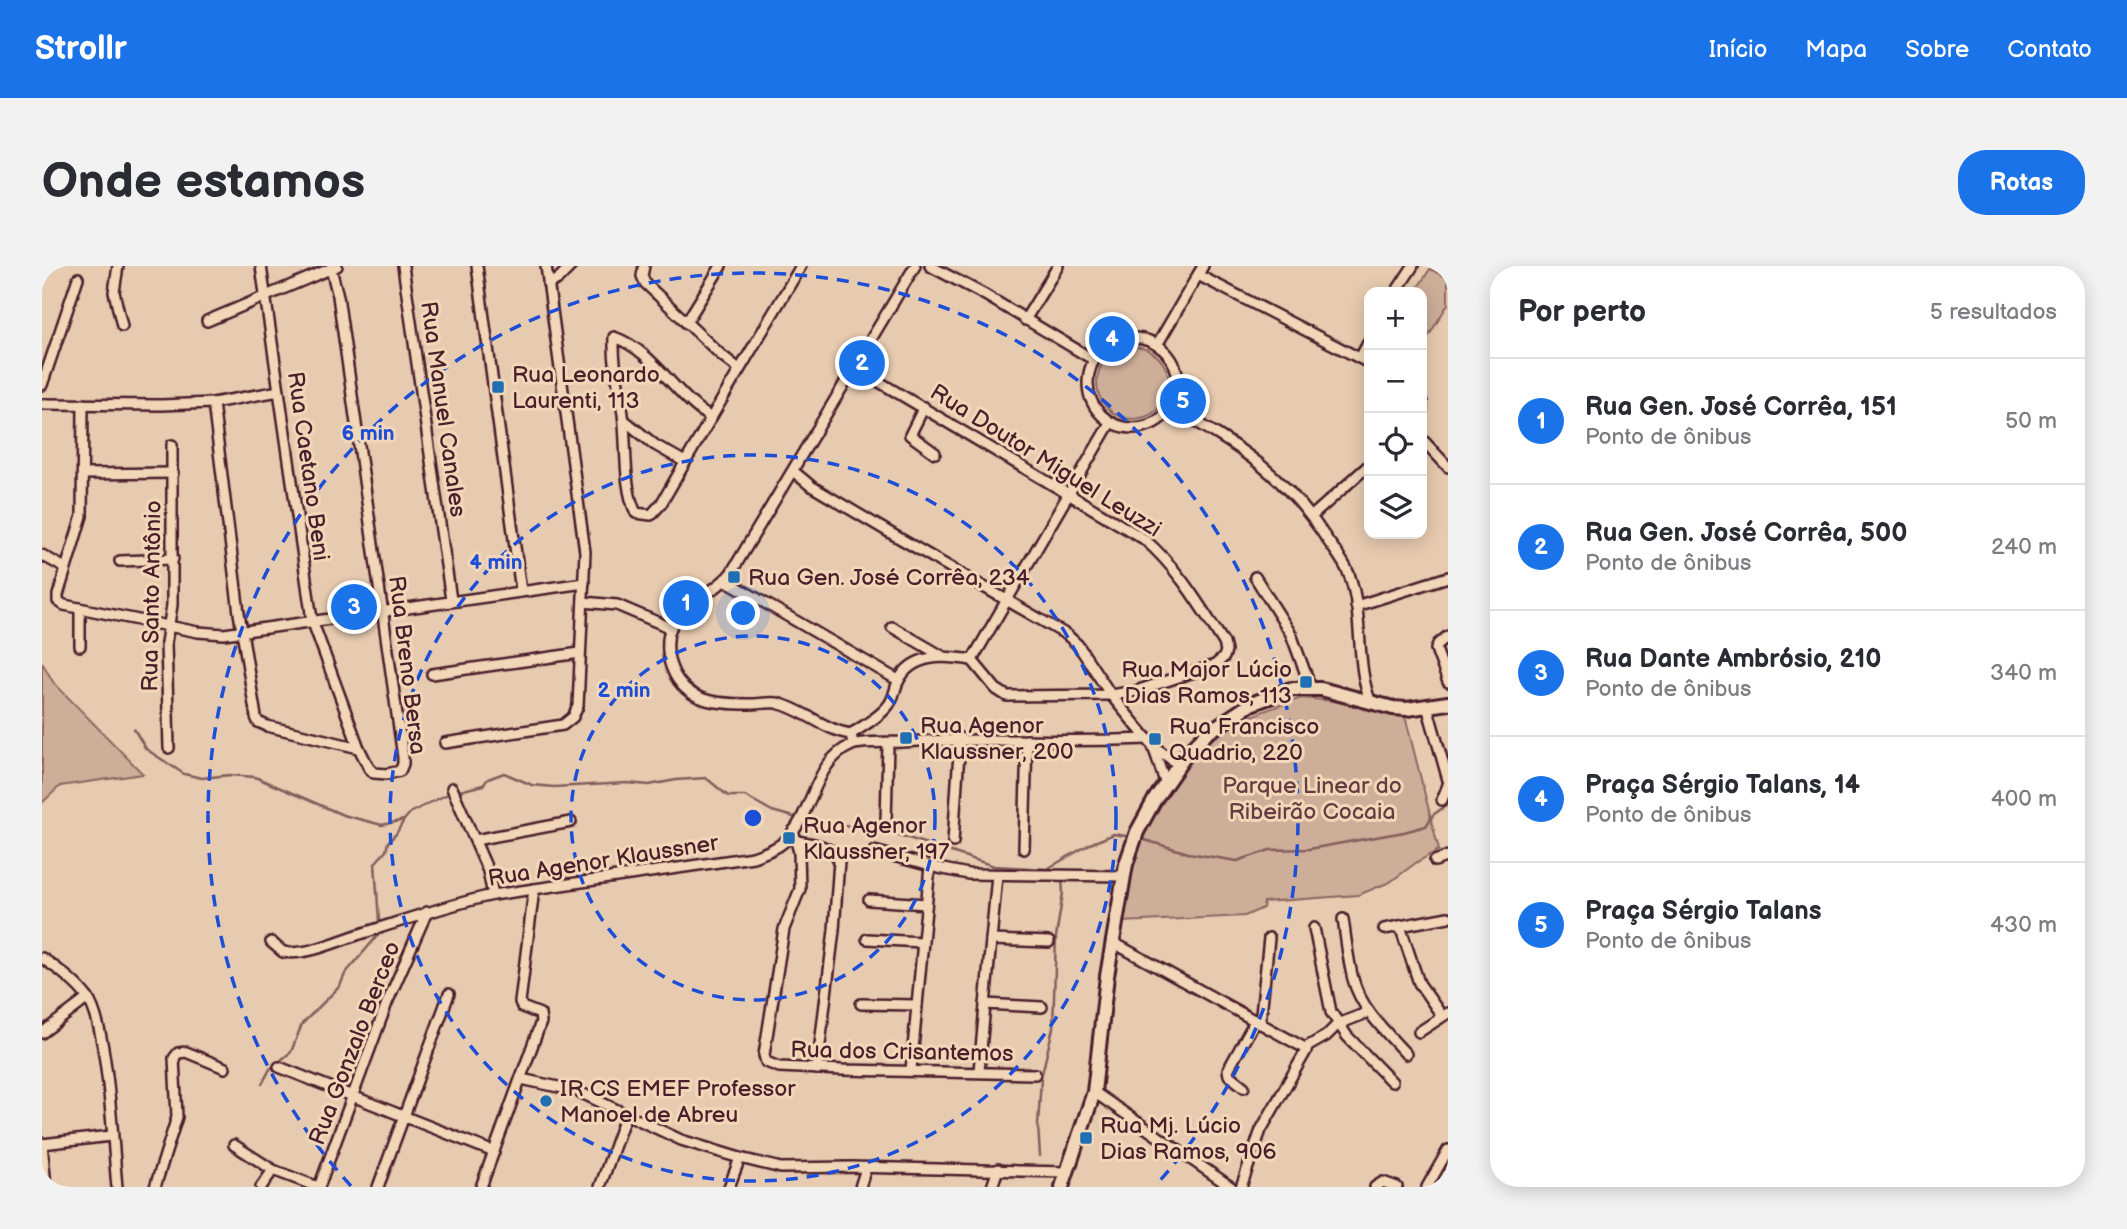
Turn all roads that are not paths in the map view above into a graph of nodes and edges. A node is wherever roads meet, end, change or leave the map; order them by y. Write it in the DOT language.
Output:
graph roads {
  1 [pos="118,266"];
  2 [pos="261,266"];
  3 [pos="404,266"];
  4 [pos="477,266"];
  5 [pos="546,266"];
  6 [pos="570,266"];
  7 [pos="644,266"];
  8 [pos="720,266"];
  9 [pos="801,266"];
  10 [pos="915,266"];
  11 [pos="930,266"];
  12 [pos="1058,266"];
  13 [pos="1203,266"];
  14 [pos="1413,266"];
  15 [pos="334,267"];
  16 [pos="1198,275"];
  17 [pos="78,278"];
  18 [pos="548,284"];
  19 [pos="1399,287"];
  20 [pos="265,297"];
  21 [pos="1025,320"];
  22 [pos="206,321"];
  23 [pos="686,323"];
  24 [pos="122,326"];
  25 [pos="1157,345"];
  26 [pos="1364,359"];
  27 [pos="1094,360"];
  28 [pos="855,367"];
  29 [pos="739,369"];
  30 [pos="42,385"];
  31 [pos="279,391"];
  32 [pos="213,403"];
  33 [pos="42,404"];
  34 [pos="83,404"];
  35 [pos="924,407"];
  36 [pos="1171,407"];
  37 [pos="711,418"];
  38 [pos="624,420"];
  39 [pos="1110,423"];
  40 [pos="1427,444"];
  41 [pos="172,445"];
  42 [pos="935,453"];
  43 [pos="685,462"];
  44 [pos="1448,467"];
  45 [pos="1364,470"];
  46 [pos="793,471"];
  47 [pos="173,473"];
  48 [pos="84,474"];
  49 [pos="1070,494"];
  50 [pos="1311,516"];
  51 [pos="42,555"];
  52 [pos="173,559"];
  53 [pos="120,561"];
  54 [pos="65,568"];
  55 [pos="1255,577"];
  56 [pos="1448,577"];
  57 [pos="725,580"];
  58 [pos="584,583"];
  59 [pos="521,591"];
  60 [pos="451,600"];
  61 [pos="1007,600"];
  62 [pos="583,602"];
  63 [pos="1356,606"];
  64 [pos="80,608"];
  65 [pos="381,610"];
  66 [pos="312,620"];
  67 [pos="170,626"];
  68 [pos="892,627"];
  69 [pos="671,628"];
  70 [pos="243,631"];
  71 [pos="1448,636"];
  72 [pos="80,646"];
  73 [pos="580,653"];
  74 [pos="942,656"];
  75 [pos="972,660"];
  76 [pos="432,674"];
  77 [pos="898,680"];
  78 [pos="1448,682"];
  79 [pos="1311,688"];
  80 [pos="1361,694"];
  81 [pos="1111,695"];
  82 [pos="1448,702"];
  83 [pos="1427,706"];
  84 [pos="851,734"];
  85 [pos="960,738"];
  86 [pos="1027,740"];
  87 [pos="445,743"];
  88 [pos="888,743"];
  89 [pos="1150,743"];
  90 [pos="853,744"];
  91 [pos="169,748"];
  92 [pos="359,748"];
  93 [pos="1178,764"];
  94 [pos="1448,780"];
  95 [pos="1166,782"];
  96 [pos="1448,785"];
  97 [pos="454,792"];
  98 [pos="1442,800"];
  99 [pos="571,822"];
  100 [pos="886,822"];
  101 [pos="796,827"];
  102 [pos="475,840"];
  103 [pos="797,841"];
  104 [pos="953,842"];
  105 [pos="1024,849"];
  106 [pos="874,851"];
  107 [pos="1447,859"];
  108 [pos="1435,861"];
  109 [pos="930,866"];
  110 [pos="997,875"];
  111 [pos="1124,876"];
  112 [pos="534,890"];
  113 [pos="493,895"];
  114 [pos="869,900"];
  115 [pos="926,904"];
  116 [pos="427,912"];
  117 [pos="1448,917"];
  118 [pos="1343,919"];
  119 [pos="1400,926"];
  120 [pos="1314,929"];
  121 [pos="1384,929"];
  122 [pos="1269,938"];
  123 [pos="867,939"];
  124 [pos="992,940"];
  125 [pos="271,942"];
  126 [pos="922,942"];
  127 [pos="1049,942"];
  128 [pos="1114,943"];
  129 [pos="42,958"];
  130 [pos="449,994"];
  131 [pos="88,998"];
  132 [pos="861,1004"];
  133 [pos="985,1004"];
  134 [pos="917,1005"];
  135 [pos="1042,1007"];
  136 [pos="1369,1012"];
  137 [pos="1445,1015"];
  138 [pos="1257,1022"];
  139 [pos="1338,1024"];
  140 [pos="1419,1032"];
  141 [pos="42,1033"];
  142 [pos="1305,1048"];
  143 [pos="1406,1054"];
  144 [pos="279,1067"];
  145 [pos="225,1068"];
  146 [pos="817,1069"];
  147 [pos="911,1070"];
  148 [pos="979,1072"];
  149 [pos="1035,1074"];
  150 [pos="521,1079"];
  151 [pos="1392,1082"];
  152 [pos="1244,1087"];
  153 [pos="1094,1092"];
  154 [pos="353,1096"];
  155 [pos="626,1114"];
  156 [pos="404,1117"];
  157 [pos="111,1136"];
  158 [pos="42,1143"];
  159 [pos="234,1145"];
  160 [pos="1448,1150"];
  161 [pos="494,1152"];
  162 [pos="740,1158"];
  163 [pos="866,1167"];
  164 [pos="998,1169"];
  165 [pos="273,1170"];
  166 [pos="1067,1172"];
  167 [pos="46,1187"];
  168 [pos="117,1187"];
  169 [pos="155,1187"];
  170 [pos="261,1187"];
  171 [pos="318,1187"];
  172 [pos="378,1187"];
  173 [pos="481,1187"];
  174 [pos="600,1187"];
  175 [pos="729,1187"];
  176 [pos="860,1187"];
  177 [pos="992,1187"];
  178 [pos="1062,1187"];
  179 [pos="1231,1187"];
  180 [pos="1241,1187"];
  181 [pos="1375,1187"];
  182 [pos="1397,1187"];
  183 [pos="1427,1187"];
  1 -- 24 [label="street"];
  2 -- 20 [label="street, Rua Caetano Beni"];
  3 -- 60 [label="street, Rua Manuel Canales"];
  4 -- 59 [label="street"];
  5 -- 18 [label="street"];
  6 -- 18 [label="street"];
  7 -- 23 [label="street"];
  8 -- 23 [label="street"];
  9 -- 29 [label="street"];
  10 -- 28 [label="street"];
  11 -- 21 [label="street"];
  12 -- 21 [label="street"];
  13 -- 16 [label="street"];
  14 -- 19 [label="street"];
  15 -- 20 [label="street"];
  15 -- 65 [label="street, Rua Breno Bersa"];
  16 -- 25 [label="street"];
  16 -- 26 [label="street"];
  17 -- 30 [label="street"];
  18 -- 58 [label="street"];
  20 -- 22 [label="street"];
  20 -- 31 [label="street, Rua Caetano Beni"];
  21 -- 27 [label="street"];
  23 -- 29 [label="street"];
  25 -- 27 [label="street"];
  25 -- 36 [label="street"];
  27 -- 39 [label="street"];
  28 -- 35 [label="street, Rua Doutor Miguel Leuzzi"];
  28 -- 46 [label="street"];
  29 -- 37 [label="street"];
  31 -- 32 [label="street"];
  31 -- 66 [label="street, Rua Caetano Beni"];
  32 -- 34 [label="street"];
  32 -- 70 [label="street"];
  33 -- 34 [label="street"];
  34 -- 48 [label="street"];
  35 -- 42 [label="street"];
  35 -- 49 [label="street, Rua Doutor Miguel Leuzzi"];
  36 -- 39 [label="street"];
  36 -- 50 [label="street"];
  37 -- 38 [label="street"];
  37 -- 43 [label="street"];
  38 -- 43 [label="street"];
  38 -- 43 [label="street"];
  39 -- 49 [label="street"];
  40 -- 44 [label="street"];
  41 -- 47 [label="street, Rua Santo Antônio"];
  45 -- 50 [label="street"];
  46 -- 57 [label="street"];
  46 -- 61 [label="street"];
  47 -- 48 [label="street"];
  47 -- 52 [label="street, Rua Santo Antônio"];
  48 -- 54 [label="street"];
  49 -- 61 [label="street"];
  49 -- 81 [label="street, Rua Doutor Miguel Leuzzi"];
  50 -- 63 [label="street"];
  51 -- 54 [label="street"];
  52 -- 53 [label="street"];
  52 -- 67 [label="street, Rua Santo Antônio"];
  54 -- 64 [label="street"];
  55 -- 79 [label="street"];
  56 -- 63 [label="street"];
  57 -- 69 [label="street"];
  57 -- 77 [label="street"];
  58 -- 59 [label="street"];
  58 -- 62 [label="street"];
  59 -- 60 [label="street"];
  60 -- 65 [label="street"];
  61 -- 75 [label="street"];
  61 -- 81 [label="street"];
  62 -- 69 [label="street"];
  62 -- 73 [label="street"];
  63 -- 80 [label="street"];
  64 -- 67 [label="street"];
  64 -- 72 [label="street"];
  65 -- 66 [label="street"];
  65 -- 92 [label="street, Rua Breno Bersa"];
  66 -- 70 [label="street"];
  66 -- 92 [label="street, Rua Caetano Beni"];
  67 -- 70 [label="street"];
  67 -- 91 [label="street, Rua Santo Antônio"];
  68 -- 74 [label="street"];
  69 -- 84 [label="street"];
  70 -- 92 [label="street"];
  71 -- 78 [label="street"];
  73 -- 76 [label="street"];
  73 -- 87 [label="street"];
  74 -- 75 [label="street"];
  74 -- 77 [label="street"];
  75 -- 81 [label="street, Rua Doutor Miguel Leuzzi"];
  77 -- 84 [label="street"];
  79 -- 80 [label="main road"];
  79 -- 93 [label="main road"];
  80 -- 83 [label="main road"];
  81 -- 89 [label="street"];
  82 -- 83 [label="main road"];
  83 -- 94 [label="street"];
  84 -- 90 [label="street"];
  85 -- 86 [label="street"];
  85 -- 88 [label="street"];
  85 -- 104 [label="street"];
  86 -- 89 [label="street"];
  86 -- 105 [label="street"];
  88 -- 90 [label="street"];
  88 -- 100 [label="street"];
  89 -- 93 [label="street"];
  89 -- 95 [label="street"];
  90 -- 101 [label="street, Rua Agenor Klaussner"];
  93 -- 95 [label="main road"];
  95 -- 111 [label="main road"];
  96 -- 98 [label="street"];
  97 -- 102 [label="street"];
  99 -- 102 [label="street"];
  101 -- 103 [label="street"];
  101 -- 112 [label="street, Rua Agenor Klaussner"];
  102 -- 113 [label="street"];
  103 -- 146 [label="street"];
  103 -- 146 [label="street, Rua dos Crisantemos"];
  106 -- 109 [label="street"];
  107 -- 108 [label="street"];
  109 -- 110 [label="street"];
  109 -- 115 [label="street"];
  110 -- 111 [label="street"];
  110 -- 124 [label="street"];
  111 -- 128 [label="main road"];
  112 -- 113 [label="street, Rua Agenor Klaussner"];
  112 -- 150 [label="street"];
  113 -- 116 [label="street, Rua Agenor Klaussner"];
  114 -- 115 [label="street"];
  115 -- 126 [label="street"];
  116 -- 125 [label="street, Rua Agenor Klaussner"];
  116 -- 154 [label="street, Rua Gonzalo Berceo"];
  117 -- 119 [label="street"];
  118 -- 136 [label="street"];
  119 -- 121 [label="street"];
  119 -- 137 [label="street"];
  120 -- 139 [label="street"];
  122 -- 138 [label="street"];
  123 -- 126 [label="street"];
  124 -- 127 [label="street"];
  124 -- 133 [label="street"];
  126 -- 134 [label="street"];
  128 -- 138 [label="street"];
  128 -- 153 [label="main road"];
  129 -- 131 [label="street"];
  130 -- 156 [label="street"];
  131 -- 141 [label="street"];
  131 -- 157 [label="street"];
  132 -- 134 [label="street"];
  133 -- 135 [label="street"];
  133 -- 148 [label="street"];
  134 -- 147 [label="street"];
  136 -- 139 [label="street"];
  136 -- 143 [label="street"];
  137 -- 140 [label="street"];
  138 -- 142 [label="street"];
  138 -- 152 [label="street"];
  139 -- 142 [label="street"];
  139 -- 151 [label="street"];
  142 -- 180 [label="street"];
  144 -- 154 [label="street"];
  145 -- 169 [label="street"];
  146 -- 147 [label="street, Rua dos Crisantemos"];
  147 -- 148 [label="street, Rua dos Crisantemos"];
  148 -- 149 [label="street, Rua dos Crisantemos"];
  150 -- 155 [label="street"];
  150 -- 161 [label="street"];
  153 -- 166 [label="main road"];
  153 -- 179 [label="street"];
  154 -- 156 [label="street"];
  154 -- 171 [label="street, Rua Gonzalo Berceo"];
  155 -- 162 [label="street"];
  155 -- 174 [label="street"];
  156 -- 161 [label="street"];
  156 -- 172 [label="street"];
  157 -- 158 [label="street"];
  157 -- 168 [label="street"];
  158 -- 167 [label="street"];
  159 -- 165 [label="street"];
  160 -- 183 [label="street"];
  161 -- 173 [label="street"];
  162 -- 163 [label="street"];
  162 -- 175 [label="street"];
  163 -- 164 [label="street"];
  163 -- 176 [label="street"];
  164 -- 166 [label="street"];
  164 -- 177 [label="street"];
  165 -- 170 [label="street"];
  165 -- 171 [label="street"];
  166 -- 178 [label="main road"];
  181 -- 182 [label="street"];
}
